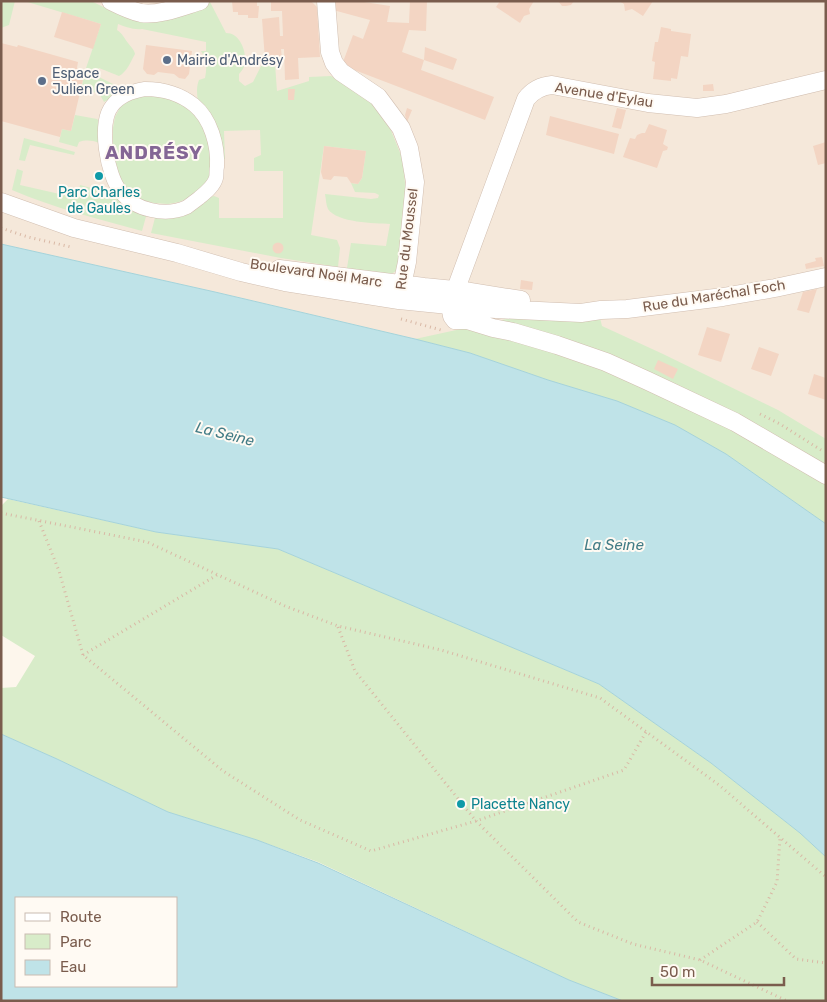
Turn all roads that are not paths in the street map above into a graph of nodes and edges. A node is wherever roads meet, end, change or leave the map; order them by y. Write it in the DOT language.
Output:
graph roads {
  1 [pos="111,1"];
  2 [pos="200,1"];
  3 [pos="326,1"];
  4 [pos="826,80"];
  5 [pos="1,202"];
  6 [pos="154,210"];
  7 [pos="826,277"];
  8 [pos="401,292"];
  9 [pos="458,308"];
  10 [pos="496,309"];
  11 [pos="602,310"];
  12 [pos="492,328"];
  13 [pos="826,476"];
  1 -- 2 [label="street"];
  3 -- 8 [label="street, Rue du Moussel"];
  4 -- 9 [label="street, Avenue d'Eylau"];
  5 -- 8 [label="street, Boulevard Noël Marc"];
  6 -- 6 [label="street"];
  7 -- 11 [label="street, Rue du Maréchal Foch"];
  8 -- 9 [label="street, Boulevard Noël Marc"];
  9 -- 10 [label="street, Rue du Maréchal Foch"];
  9 -- 11 [label="street, Rue du Maréchal Foch"];
  9 -- 12 [label="street"];
  10 -- 11 [label="street, Rue du Maréchal Foch"];
  10 -- 12 [label="street"];
  12 -- 13 [label="street"];
}
